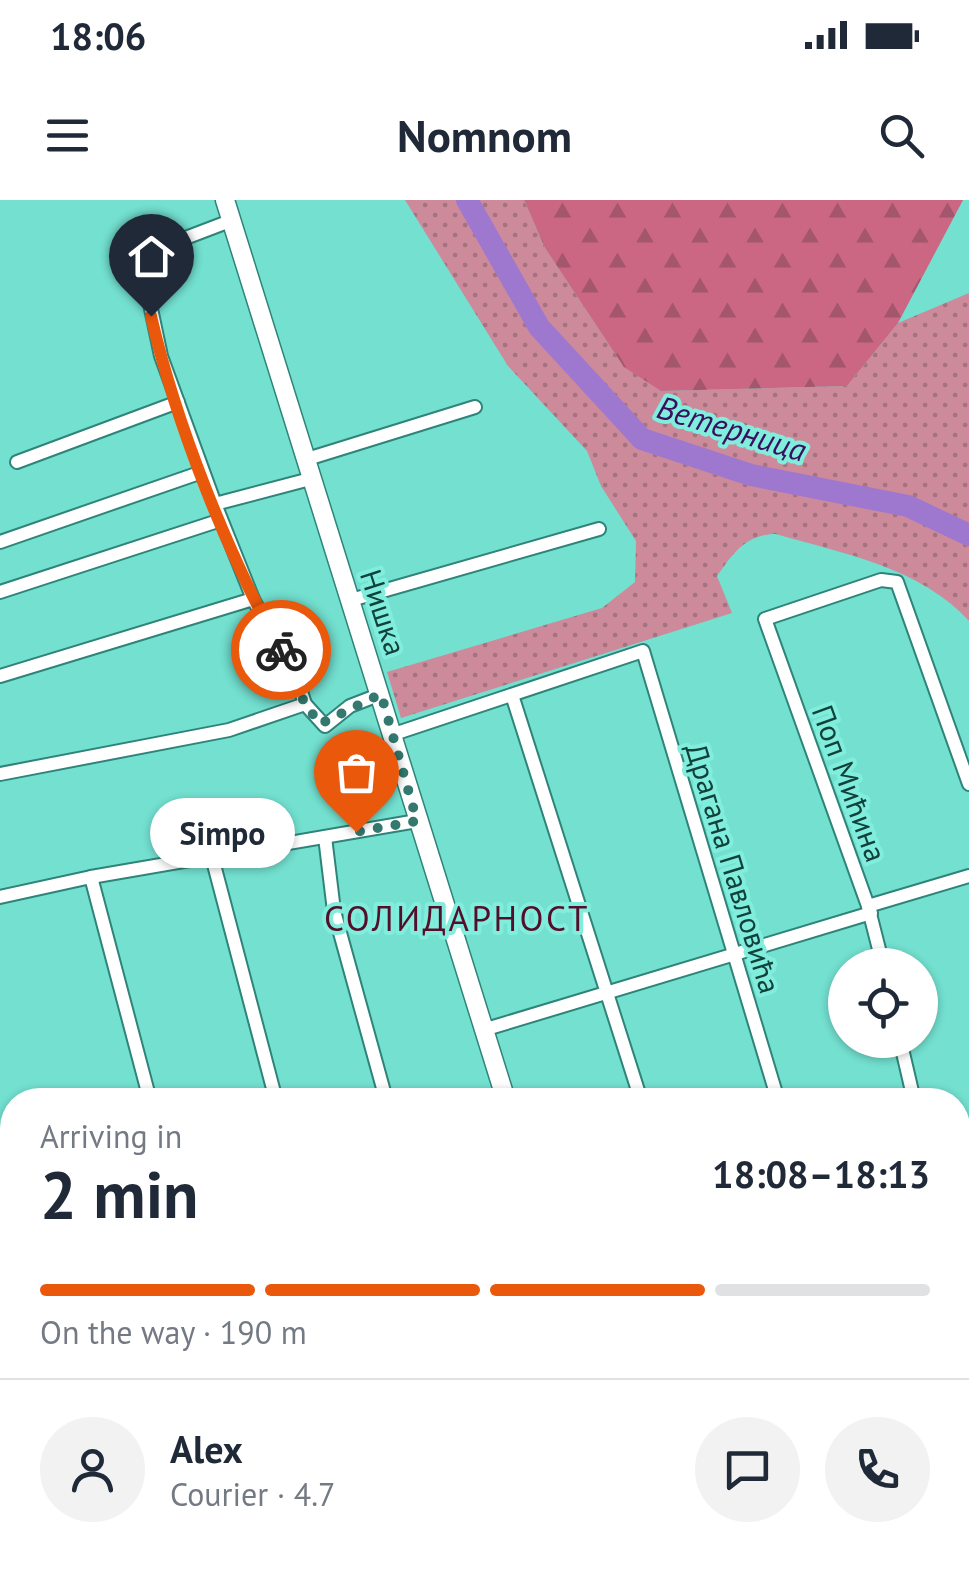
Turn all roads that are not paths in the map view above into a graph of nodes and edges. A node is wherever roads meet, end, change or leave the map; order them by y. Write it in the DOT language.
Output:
graph roads {
  1 [pos="224,200"];
  2 [pos="230,220"];
  3 [pos="178,402"];
  4 [pos="475,408"];
  5 [pos="304,460"];
  6 [pos="17,462"];
  7 [pos="202,472"];
  8 [pos="310,479"];
  9 [pos="215,504"];
  10 [pos="221,520"];
  11 [pos="599,529"];
  12 [pos="0,542"];
  13 [pos="0,592"];
  14 [pos="253,599"];
  15 [pos="352,600"];
  16 [pos="0,676"];
  17 [pos="381,694"];
  18 [pos="512,695"];
  19 [pos="305,704"];
  20 [pos="394,734"];
  21 [pos="0,774"];
  22 [pos="969,784"];
  23 [pos="417,821"];
  24 [pos="325,837"];
  25 [pos="212,857"];
  26 [pos="969,876"];
  27 [pos="91,877"];
  28 [pos="0,897"];
  29 [pos="869,910"];
  30 [pos="879,948"];
  31 [pos="734,956"];
  32 [pos="607,993"];
  33 [pos="484,1030"];
  34 [pos="904,1058"];
  35 [pos="147,1088"];
  36 [pos="273,1088"];
  37 [pos="383,1088"];
  38 [pos="502,1088"];
  39 [pos="637,1088"];
  40 [pos="774,1088"];
  41 [pos="911,1088"];
  1 -- 2 [label="main road, Нишка"];
  2 -- 3 [label="street"];
  2 -- 5 [label="main road, Нишка"];
  3 -- 6 [label="street"];
  3 -- 7 [label="street"];
  4 -- 5 [label="street"];
  5 -- 8 [label="main road, Нишка"];
  7 -- 9 [label="street"];
  7 -- 12 [label="street"];
  8 -- 9 [label="street"];
  8 -- 15 [label="main road, Нишка"];
  9 -- 10 [label="street"];
  10 -- 13 [label="street"];
  10 -- 14 [label="street"];
  11 -- 15 [label="street"];
  14 -- 16 [label="street"];
  14 -- 19 [label="street"];
  15 -- 17 [label="main road, Нишка"];
  17 -- 19 [label="street"];
  17 -- 20 [label="main road, Нишка"];
  18 -- 20 [label="street"];
  18 -- 31 [label="street, Драгана Павловића"];
  18 -- 32 [label="street"];
  19 -- 21 [label="street"];
  20 -- 23 [label="main road, Нишка"];
  22 -- 29 [label="street, Поп Мићина"];
  23 -- 24 [label="street"];
  23 -- 33 [label="main road, Нишка"];
  24 -- 25 [label="street"];
  24 -- 37 [label="street"];
  25 -- 27 [label="street"];
  25 -- 36 [label="street"];
  26 -- 29 [label="street"];
  27 -- 28 [label="street"];
  27 -- 35 [label="street"];
  29 -- 30 [label="street, Поп Мићина"];
  29 -- 31 [label="street"];
  31 -- 32 [label="street"];
  31 -- 40 [label="street, Драгана Павловића"];
  32 -- 33 [label="street"];
  32 -- 39 [label="street"];
  33 -- 38 [label="main road, Нишка"];
  34 -- 41 [label="street"];
}
